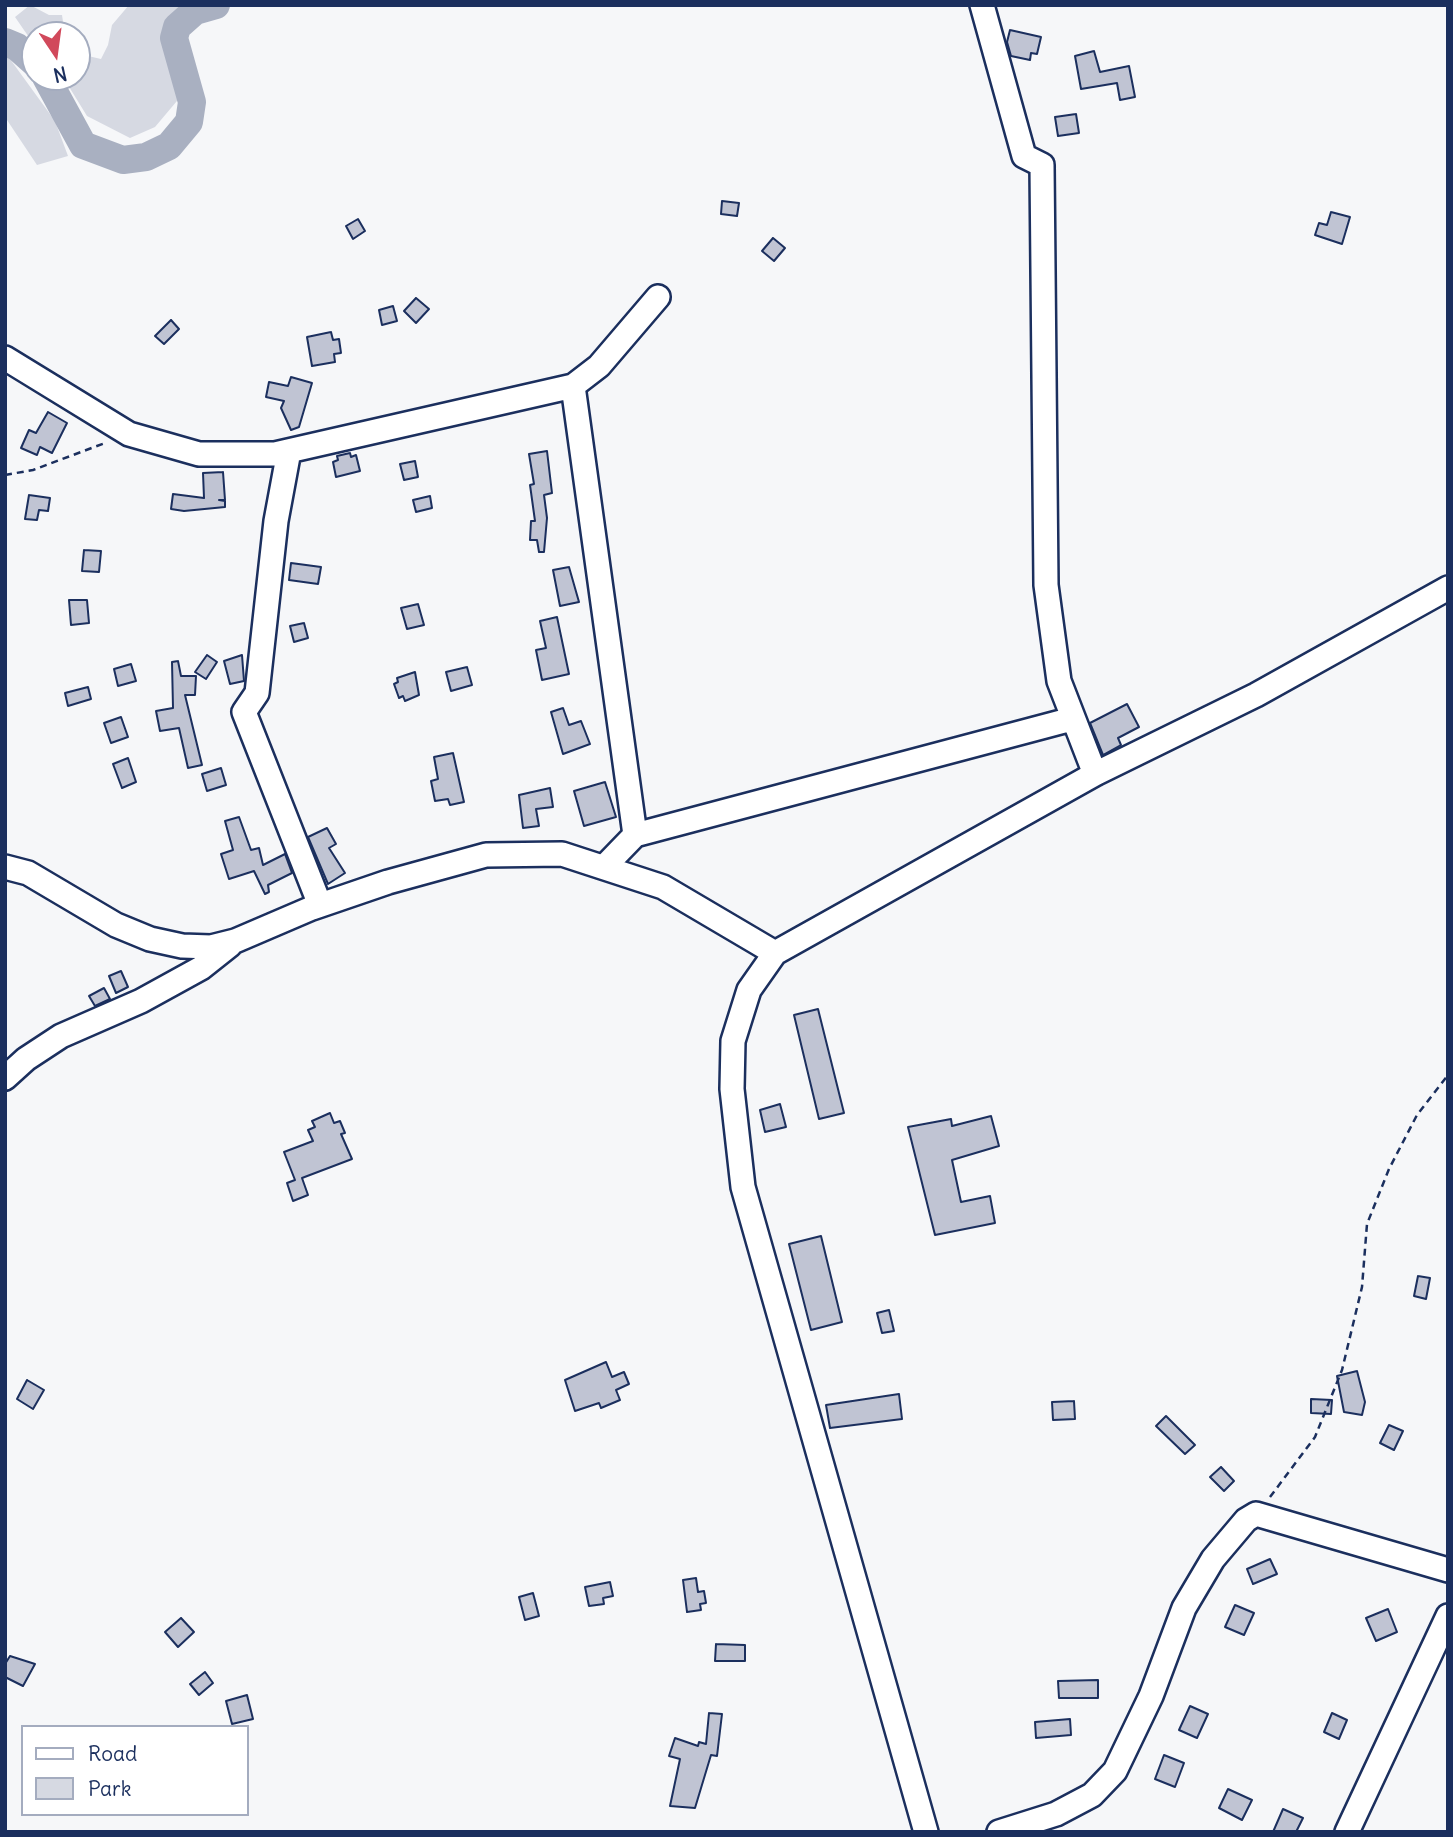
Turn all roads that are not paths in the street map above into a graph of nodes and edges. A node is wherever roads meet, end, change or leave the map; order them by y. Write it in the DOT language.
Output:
graph roads {
  1 [pos="982,5"];
  2 [pos="658,297"];
  3 [pos="5,358"];
  4 [pos="573,386"];
  5 [pos="289,451"];
  6 [pos="1448,588"];
  7 [pos="1072,719"];
  8 [pos="1095,774"];
  9 [pos="635,835"];
  10 [pos="605,866"];
  11 [pos="5,867"];
  12 [pos="320,905"];
  13 [pos="234,941"];
  14 [pos="775,953"];
  15 [pos="5,1078"];
  16 [pos="1448,1570"];
  17 [pos="1448,1616"];
  18 [pos="926,1832"];
  19 [pos="999,1832"];
  20 [pos="1347,1832"];
  1 -- 7 [label="street"];
  2 -- 4 [label="street"];
  3 -- 5 [label="street"];
  4 -- 5 [label="street"];
  4 -- 9 [label="street"];
  5 -- 12 [label="street"];
  6 -- 8 [label="street"];
  7 -- 8 [label="street"];
  7 -- 9 [label="street"];
  8 -- 14 [label="street"];
  9 -- 10 [label="street"];
  10 -- 12 [label="street"];
  10 -- 14 [label="street"];
  11 -- 13 [label="street"];
  12 -- 13 [label="street"];
  13 -- 15 [label="street"];
  14 -- 18 [label="street"];
  16 -- 19 [label="street"];
  17 -- 20 [label="street"];
}
